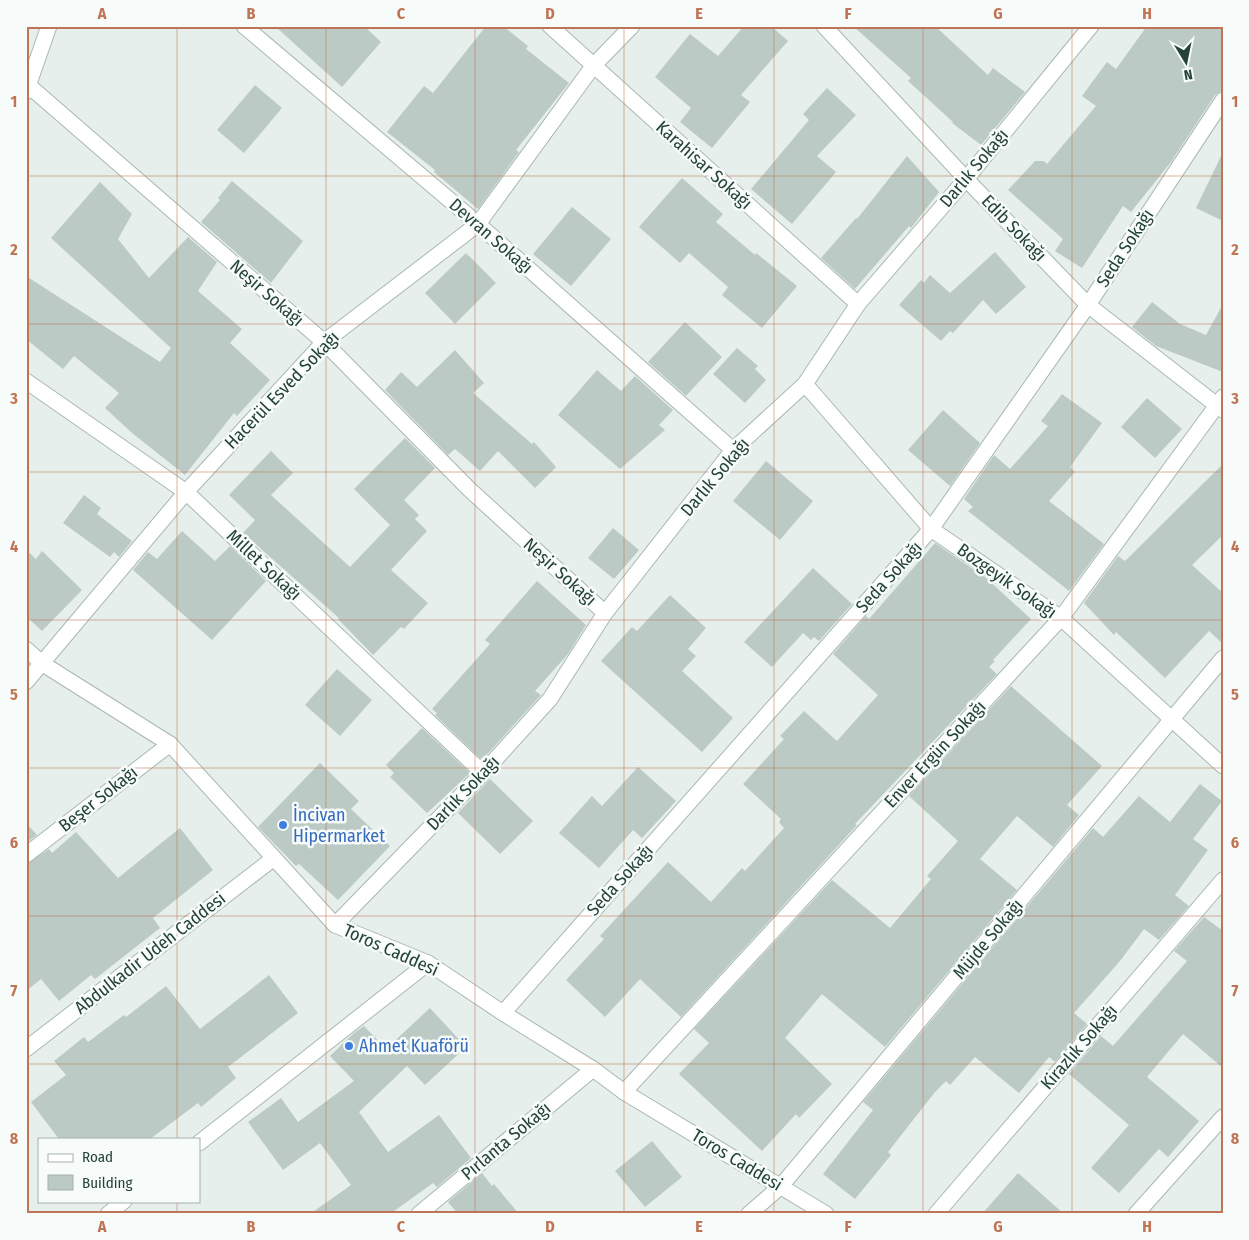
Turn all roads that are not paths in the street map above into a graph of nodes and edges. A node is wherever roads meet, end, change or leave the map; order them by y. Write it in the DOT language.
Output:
graph roads {
  1 [pos="49,26"];
  2 [pos="244,26"];
  3 [pos="550,26"];
  4 [pos="632,26"];
  5 [pos="824,26"];
  6 [pos="1091,26"];
  7 [pos="594,65"];
  8 [pos="27,88"];
  9 [pos="1223,100"];
  10 [pos="966,179"];
  11 [pos="478,224"];
  12 [pos="858,304"];
  13 [pos="1088,305"];
  14 [pos="324,342"];
  15 [pos="26,381"];
  16 [pos="805,384"];
  17 [pos="1221,404"];
  18 [pos="734,450"];
  19 [pos="186,492"];
  20 [pos="931,529"];
  21 [pos="605,613"];
  22 [pos="1061,618"];
  23 [pos="26,649"];
  24 [pos="1223,658"];
  25 [pos="43,664"];
  26 [pos="26,682"];
  27 [pos="1173,719"];
  28 [pos="170,744"];
  29 [pos="1223,766"];
  30 [pos="483,773"];
  31 [pos="26,855"];
  32 [pos="274,858"];
  33 [pos="1223,880"];
  34 [pos="335,925"];
  35 [pos="428,963"];
  36 [pos="503,1013"];
  37 [pos="26,1048"];
  38 [pos="593,1068"];
  39 [pos="624,1092"];
  40 [pos="1223,1117"];
  41 [pos="200,1141"];
  42 [pos="781,1186"];
  43 [pos="123,1202"];
  44 [pos="108,1214"];
  45 [pos="419,1214"];
  46 [pos="749,1214"];
  47 [pos="826,1214"];
  48 [pos="936,1214"];
  49 [pos="1136,1214"];
  1 -- 8 [label="street"];
  2 -- 11 [label="street, Devran Sokağı"];
  3 -- 7 [label="street, Karahisar Sokağı"];
  4 -- 7 [label="street, Hacerül Esved Sokağı"];
  5 -- 10 [label="street, Edib Sokağı"];
  6 -- 10 [label="street, Darlık Sokağı"];
  7 -- 11 [label="street, Hacerül Esved Sokağı"];
  7 -- 12 [label="street, Karahisar Sokağı"];
  8 -- 14 [label="street, Neşir Sokağı"];
  9 -- 13 [label="street, Seda Sokağı"];
  10 -- 12 [label="street, Darlık Sokağı"];
  10 -- 13 [label="street, Edib Sokağı"];
  11 -- 14 [label="street, Hacerül Esved Sokağı"];
  11 -- 18 [label="street, Devran Sokağı"];
  12 -- 16 [label="street, Darlık Sokağı"];
  13 -- 17 [label="street, Edib Sokağı"];
  13 -- 20 [label="street, Seda Sokağı"];
  14 -- 19 [label="street, Hacerül Esved Sokağı"];
  14 -- 21 [label="street, Neşir Sokağı"];
  15 -- 19 [label="street, Millet Sokağı"];
  16 -- 18 [label="street, Darlık Sokağı"];
  16 -- 20 [label="street, Bozgeyik Sokağı"];
  17 -- 22 [label="street, Enver Ergün Sokağı"];
  18 -- 21 [label="street, Darlık Sokağı"];
  19 -- 25 [label="street, Hacerül Esved Sokağı"];
  19 -- 30 [label="street, Millet Sokağı"];
  20 -- 22 [label="street, Bozgeyik Sokağı"];
  20 -- 36 [label="street, Seda Sokağı"];
  21 -- 30 [label="street, Darlık Sokağı"];
  22 -- 27 [label="street, Bozgeyik Sokağı"];
  22 -- 39 [label="street, Enver Ergün Sokağı"];
  23 -- 25 [label="street, Toros Caddesi"];
  24 -- 27 [label="street, Müjde Sokağı"];
  25 -- 26 [label="street, Hacerül Esved Sokağı"];
  25 -- 28 [label="street, Toros Caddesi"];
  27 -- 29 [label="street, Bozgeyik Sokağı"];
  27 -- 42 [label="street, Müjde Sokağı"];
  28 -- 31 [label="street, Beşer Sokağı"];
  28 -- 32 [label="street, Toros Caddesi"];
  30 -- 34 [label="street, Darlık Sokağı"];
  32 -- 34 [label="street, Toros Caddesi"];
  32 -- 37 [label="street, Abdulkadir Udeh Caddesi"];
  33 -- 48 [label="street, Kirazlık Sokağı"];
  34 -- 35 [label="street, Toros Caddesi"];
  35 -- 36 [label="street, Toros Caddesi"];
  35 -- 41 [label="street"];
  36 -- 38 [label="street, Toros Caddesi"];
  38 -- 39 [label="street, Toros Caddesi"];
  38 -- 45 [label="street, Pırlanta Sokağı"];
  39 -- 42 [label="street, Toros Caddesi"];
  40 -- 49 [label="street"];
  42 -- 46 [label="street, Müjde Sokağı"];
  42 -- 47 [label="street, Toros Caddesi"];
  43 -- 44 [label="street"];
}
